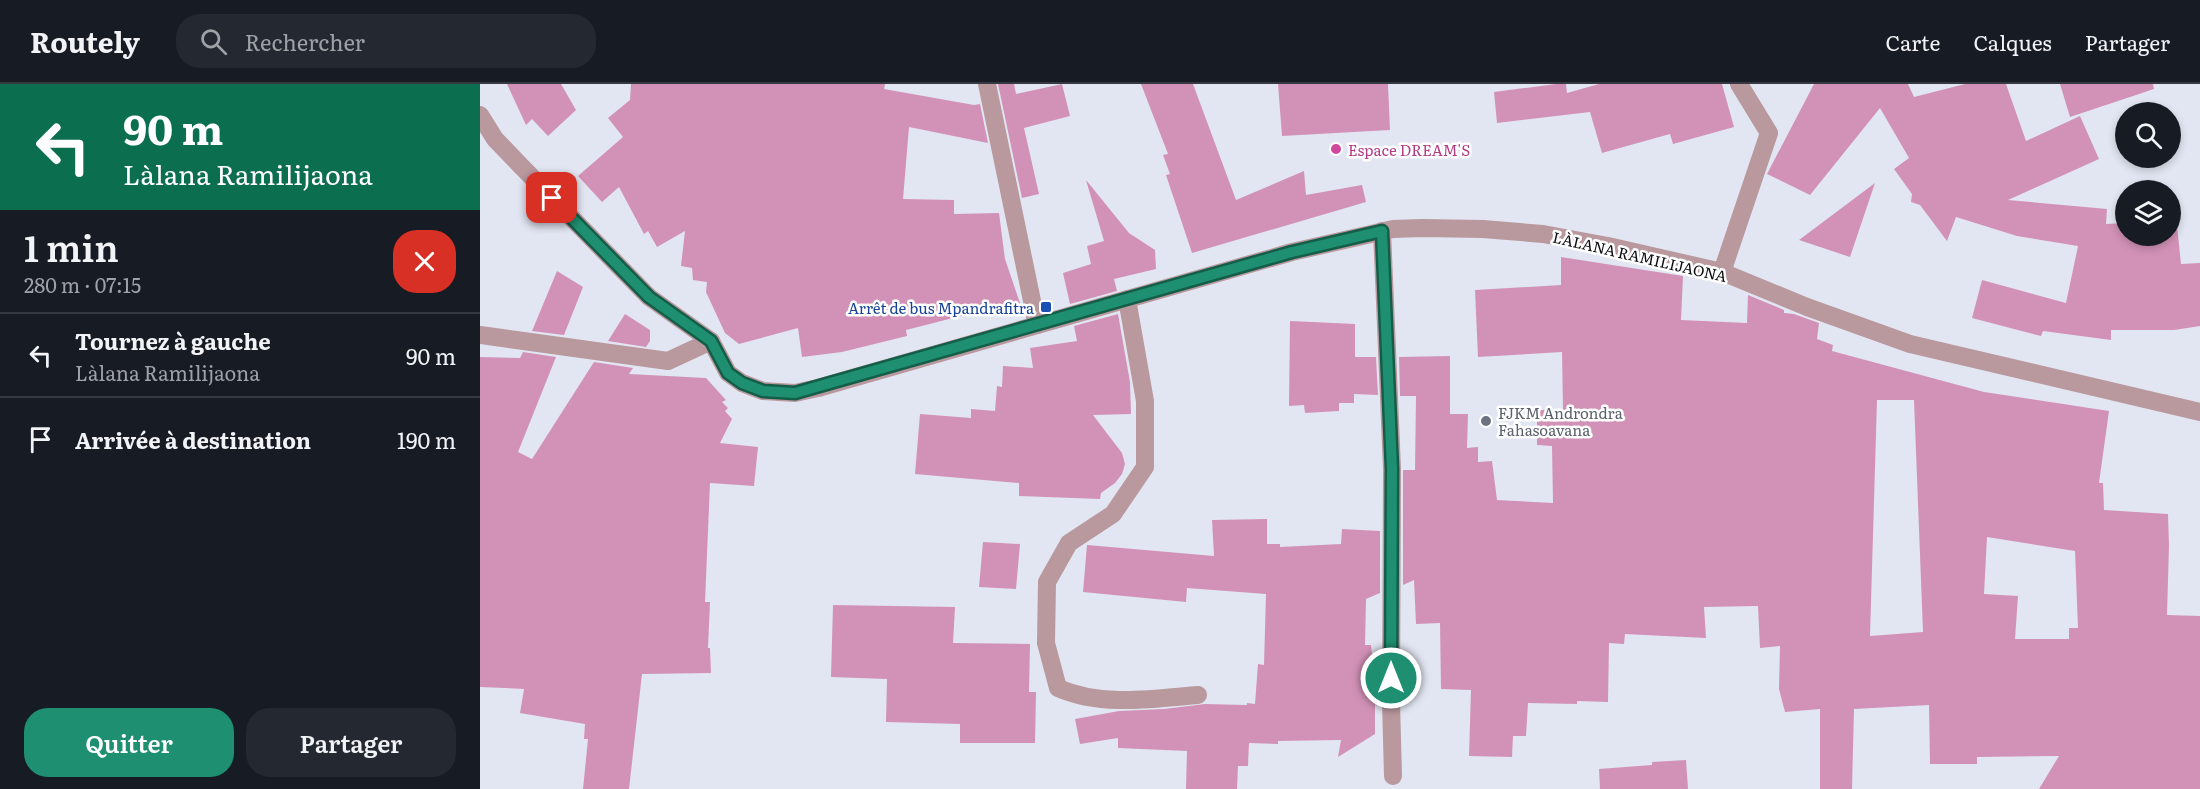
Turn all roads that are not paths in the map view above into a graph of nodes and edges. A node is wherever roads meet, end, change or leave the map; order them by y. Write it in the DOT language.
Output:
graph roads {
  1 [pos="987,84"];
  2 [pos="1739,84"];
  3 [pos="480,115"];
  4 [pos="1382,231"];
  5 [pos="1722,272"];
  6 [pos="1126,299"];
  7 [pos="1037,325"];
  8 [pos="480,335"];
  9 [pos="711,341"];
  10 [pos="2200,412"];
  11 [pos="1198,695"];
  12 [pos="1393,776"];
  1 -- 7 [label="street"];
  2 -- 5 [label="street"];
  3 -- 9 [label="street, LÀLANA RAMILIJAONA"];
  4 -- 5 [label="street, LÀLANA RAMILIJAONA"];
  4 -- 6 [label="street, LÀLANA RAMILIJAONA"];
  4 -- 12 [label="street"];
  5 -- 10 [label="street, LÀLANA RAMILIJAONA"];
  6 -- 7 [label="street, LÀLANA RAMILIJAONA"];
  6 -- 11 [label="street"];
  7 -- 9 [label="street, LÀLANA RAMILIJAONA"];
  8 -- 9 [label="street"];
}
